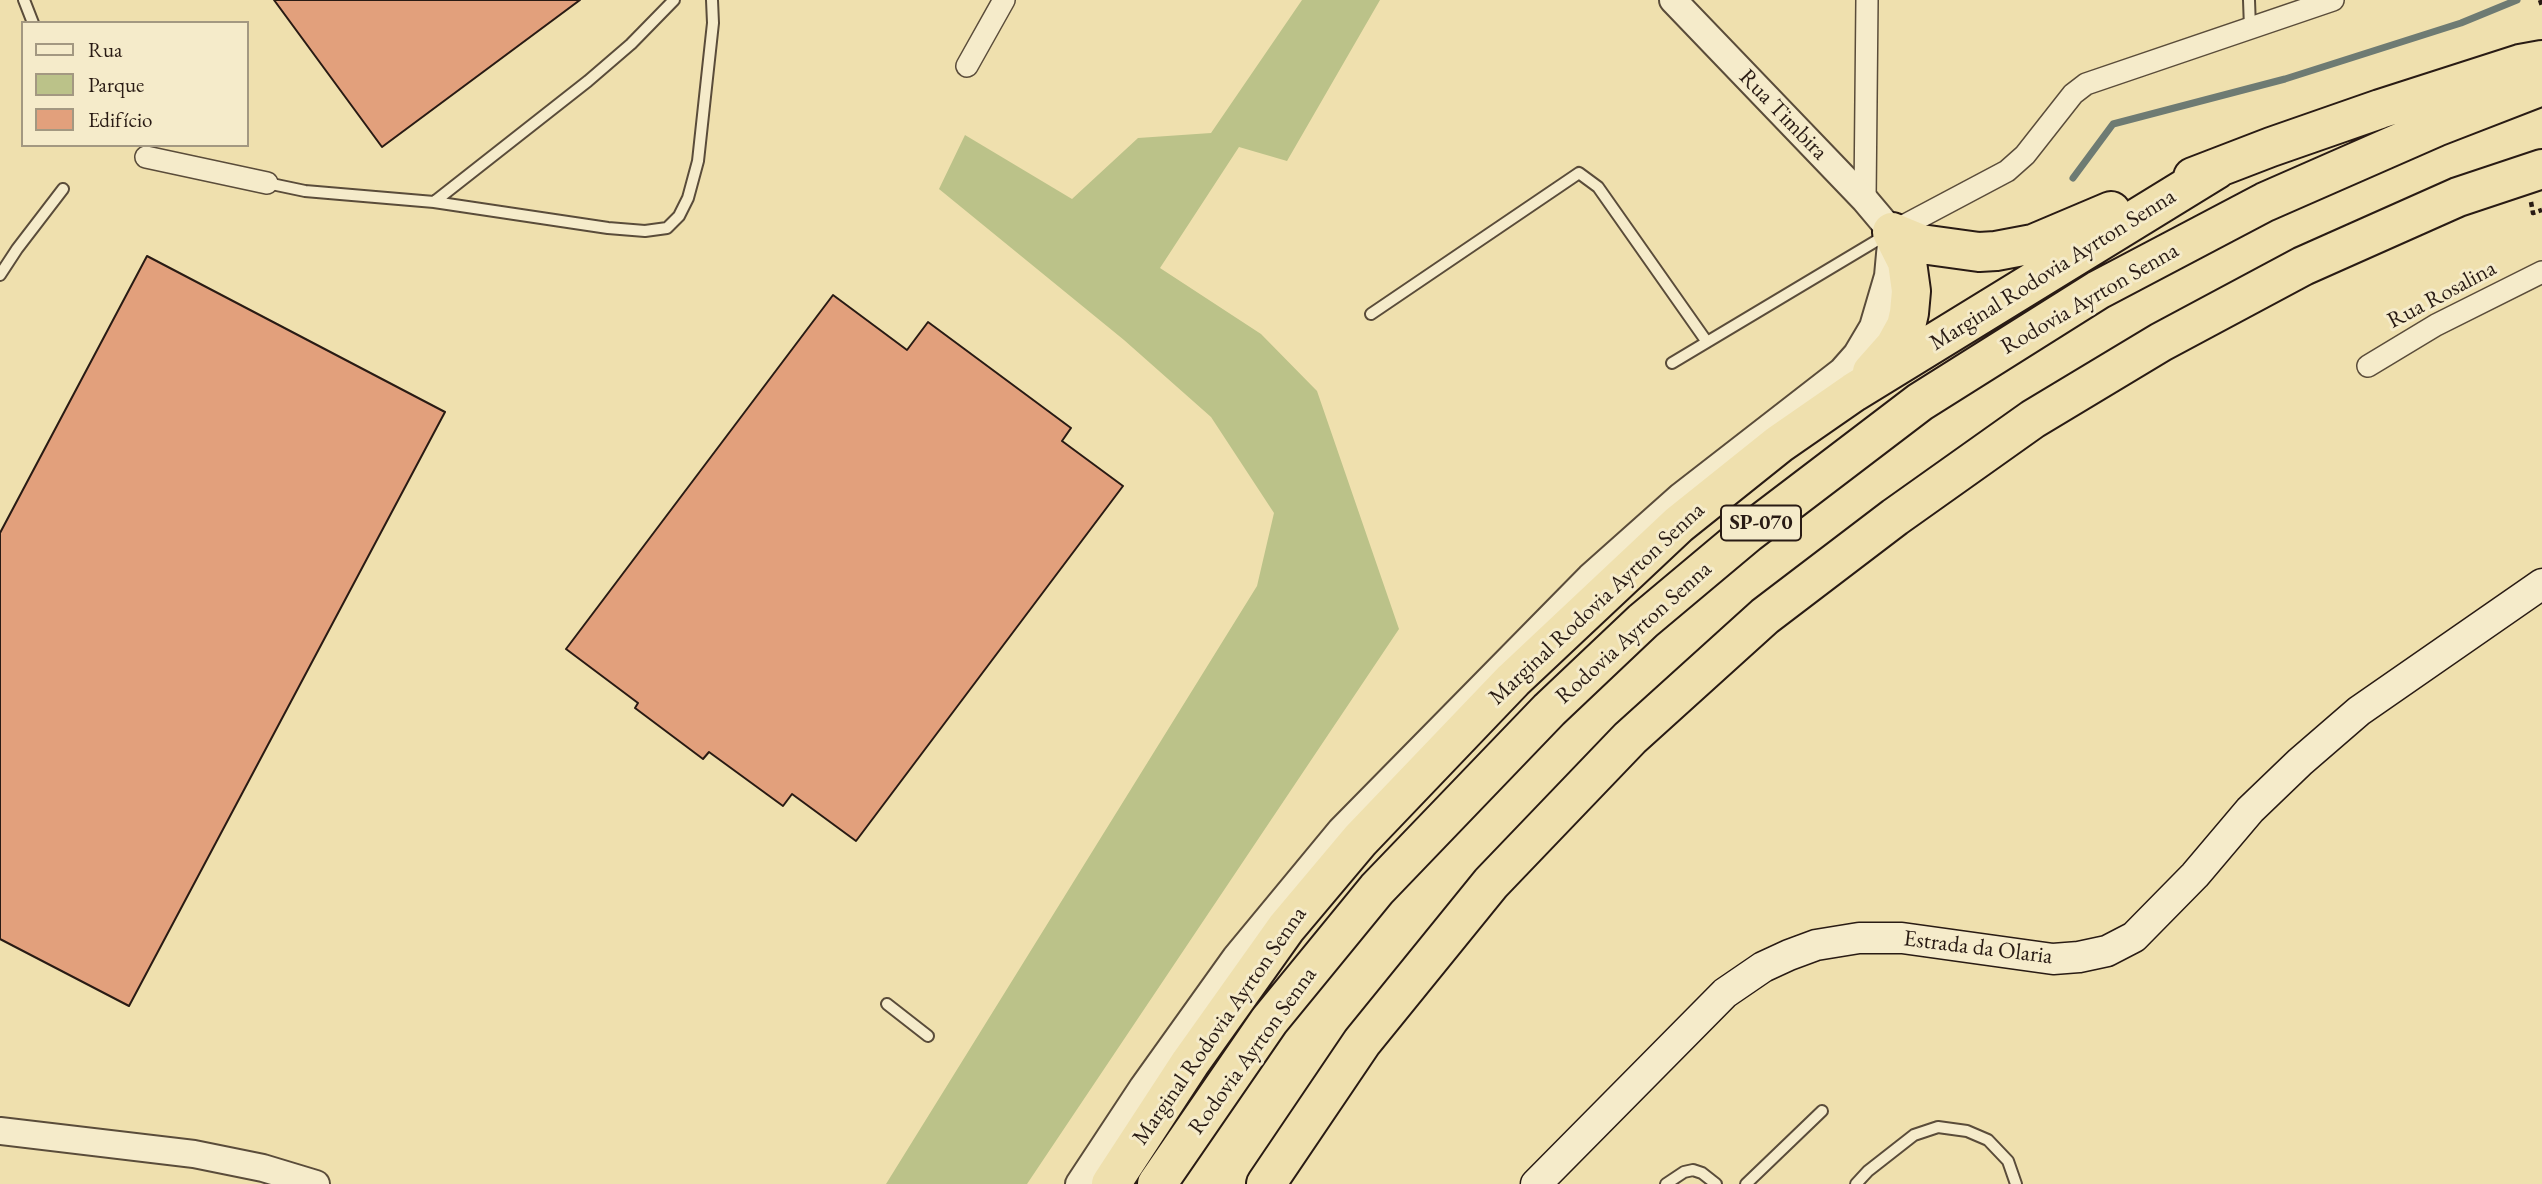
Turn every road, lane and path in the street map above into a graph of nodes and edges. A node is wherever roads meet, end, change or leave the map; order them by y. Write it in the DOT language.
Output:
graph roads {
  1 [pos="24,0"];
  2 [pos="674,0"];
  3 [pos="712,0"];
  4 [pos="1004,0"];
  5 [pos="1673,0"];
  6 [pos="1867,0"];
  7 [pos="2249,0"];
  8 [pos="2333,0"];
  9 [pos="2540,0"];
  10 [pos="2542,6"];
  11 [pos="32,21"];
  12 [pos="2250,28"];
  13 [pos="2542,60"];
  14 [pos="967,66"];
  15 [pos="2542,86"];
  16 [pos="146,157"];
  17 [pos="2217,169"];
  18 [pos="2542,169"];
  19 [pos="267,183"];
  20 [pos="63,189"];
  21 [pos="2542,199"];
  22 [pos="1865,200"];
  23 [pos="434,202"];
  24 [pos="2542,210"];
  25 [pos="1892,232"];
  26 [pos="2542,272"];
  27 [pos="0,275"];
  28 [pos="1371,314"];
  29 [pos="1707,342"];
  30 [pos="1672,363"];
  31 [pos="2368,366"];
  32 [pos="1854,392"];
  33 [pos="2542,584"];
  34 [pos="887,1004"];
  35 [pos="928,1036"];
  36 [pos="1822,1111"];
  37 [pos="0,1131"];
  38 [pos="316,1184"];
  39 [pos="1079,1184"];
  40 [pos="1111,1184"];
  41 [pos="1157,1184"];
  42 [pos="1266,1184"];
  43 [pos="1536,1184"];
  44 [pos="1666,1184"];
  45 [pos="1716,1184"];
  46 [pos="1746,1184"];
  47 [pos="1856,1184"];
  48 [pos="2016,1184"];
  1 -- 11 [label="lane"];
  2 -- 23 [label="lane"];
  3 -- 23 [label="lane"];
  4 -- 14 [label="street"];
  5 -- 22 [label="street, Rua Timbira"];
  6 -- 22 [label="street"];
  7 -- 12 [label="lane"];
  8 -- 12 [label="street"];
  9 -- 10 [label="path"];
  12 -- 25 [label="street"];
  13 -- 17 [label="highway"];
  15 -- 41 [label="highway, Rodovia Ayrton Senna / SP-070"];
  16 -- 19 [label="street"];
  17 -- 25 [label="highway"];
  17 -- 32 [label="highway, Marginal Rodovia Ayrton Senna"];
  18 -- 42 [label="highway"];
  19 -- 23 [label="lane"];
  20 -- 27 [label="lane"];
  21 -- 24 [label="path"];
  22 -- 25 [label="street, Rua Timbira"];
  25 -- 29 [label="lane"];
  25 -- 32 [label="highway"];
  25 -- 39 [label="street, Marginal Rodovia Ayrton Senna"];
  26 -- 31 [label="street, Rua Rosalina"];
  28 -- 29 [label="lane"];
  29 -- 30 [label="lane"];
  32 -- 40 [label="highway, Marginal Rodovia Ayrton Senna"];
  33 -- 43 [label="main road, Estrada da Olaria"];
  34 -- 35 [label="lane"];
  36 -- 46 [label="lane"];
  37 -- 38 [label="street"];
  44 -- 45 [label="lane"];
  47 -- 48 [label="lane"];
}
